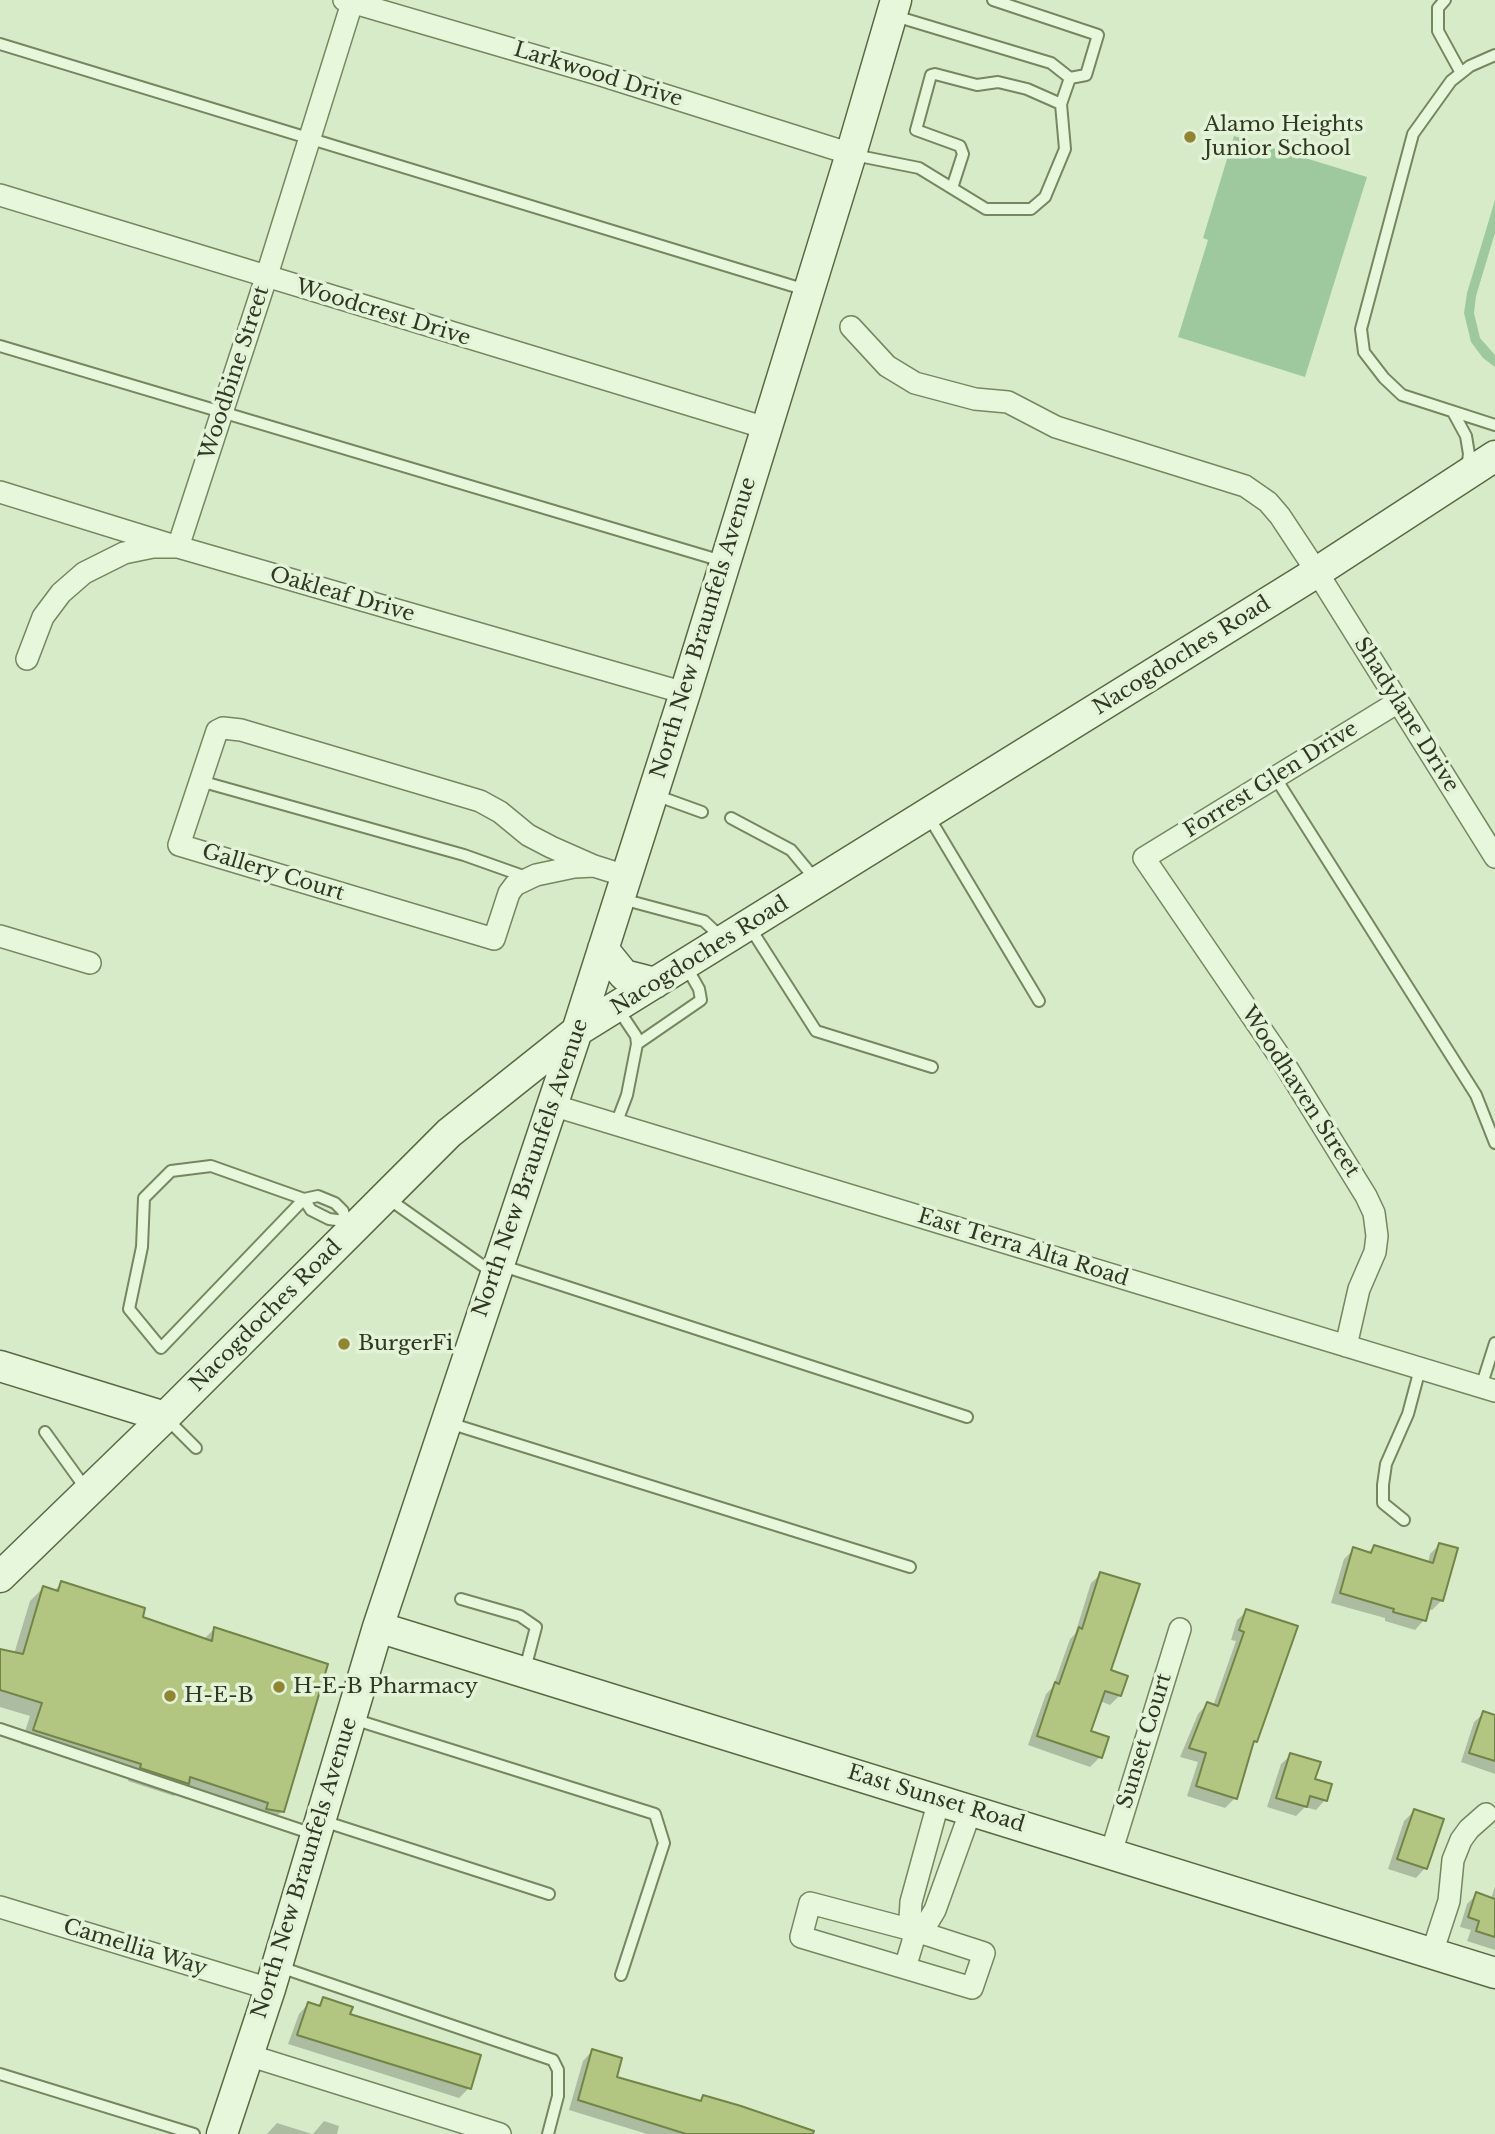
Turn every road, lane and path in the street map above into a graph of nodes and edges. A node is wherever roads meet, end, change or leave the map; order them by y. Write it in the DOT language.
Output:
graph roads {
  1 [pos="993,0"];
  2 [pos="1445,0"];
  3 [pos="348,1"];
  4 [pos="1016,4"];
  5 [pos="894,7"];
  6 [pos="0,44"];
  7 [pos="1495,55"];
  8 [pos="1461,73"];
  9 [pos="1070,78"];
  10 [pos="1061,104"];
  11 [pos="310,138"];
  12 [pos="851,154"];
  13 [pos="952,188"];
  14 [pos="0,195"];
  15 [pos="266,278"];
  16 [pos="809,291"];
  17 [pos="851,327"];
  18 [pos="0,346"];
  19 [pos="222,412"];
  20 [pos="1453,412"];
  21 [pos="1495,425"];
  22 [pos="766,428"];
  23 [pos="1495,456"];
  24 [pos="1466,474"];
  25 [pos="0,492"];
  26 [pos="178,547"];
  27 [pos="725,562"];
  28 [pos="1317,572"];
  29 [pos="27,659"];
  30 [pos="685,693"];
  31 [pos="1398,702"];
  32 [pos="1275,777"];
  33 [pos="201,781"];
  34 [pos="652,794"];
  35 [pos="702,812"];
  36 [pos="927,814"];
  37 [pos="731,818"];
  38 [pos="1495,857"];
  39 [pos="1144,858"];
  40 [pos="594,866"];
  41 [pos="528,878"];
  42 [pos="818,882"];
  43 [pos="622,887"];
  44 [pos="736,933"];
  45 [pos="0,936"];
  46 [pos="603,949"];
  47 [pos="90,962"];
  48 [pos="685,964"];
  49 [pos="655,983"];
  50 [pos="1039,1001"];
  51 [pos="617,1007"];
  52 [pos="577,1031"];
  53 [pos="637,1044"];
  54 [pos="932,1067"];
  55 [pos="552,1105"];
  56 [pos="616,1124"];
  57 [pos="1495,1143"];
  58 [pos="386,1197"];
  59 [pos="304,1199"];
  60 [pos="346,1227"];
  61 [pos="497,1270"];
  62 [pos="1495,1343"];
  63 [pos="1346,1346"];
  64 [pos="0,1366"];
  65 [pos="1420,1369"];
  66 [pos="1488,1389"];
  67 [pos="165,1417"];
  68 [pos="967,1417"];
  69 [pos="446,1422"];
  70 [pos="45,1432"];
  71 [pos="196,1448"];
  72 [pos="88,1492"];
  73 [pos="1404,1520"];
  74 [pos="911,1567"];
  75 [pos="0,1577"];
  76 [pos="461,1600"];
  77 [pos="378,1627"];
  78 [pos="1180,1629"];
  79 [pos="524,1672"];
  80 [pos="350,1718"];
  81 [pos="0,1729"];
  82 [pos="939,1800"];
  83 [pos="971,1810"];
  84 [pos="1486,1814"];
  85 [pos="318,1828"];
  86 [pos="1111,1853"];
  87 [pos="919,1874"];
  88 [pos="945,1883"];
  89 [pos="549,1894"];
  90 [pos="0,1907"];
  91 [pos="853,1914"];
  92 [pos="916,1931"];
  93 [pos="843,1950"];
  94 [pos="1432,1952"];
  95 [pos="905,1968"];
  96 [pos="1495,1973"];
  97 [pos="621,1975"];
  98 [pos="274,1978"];
  99 [pos="247,2055"];
  100 [pos="0,2074"];
  101 [pos="194,2134"];
  102 [pos="222,2134"];
  103 [pos="500,2134"];
  104 [pos="548,2134"];
  1 -- 4 [label="lane"];
  2 -- 8 [label="lane"];
  3 -- 11 [label="street, Woodbine Street"];
  3 -- 12 [label="street, Larkwood Drive"];
  4 -- 9 [label="lane"];
  5 -- 9 [label="lane"];
  5 -- 12 [label="street, North New Braunfels Avenue"];
  6 -- 11 [label="lane"];
  7 -- 8 [label="lane"];
  8 -- 20 [label="lane"];
  9 -- 10 [label="lane"];
  10 -- 13 [label="lane"];
  10 -- 13 [label="lane"];
  11 -- 15 [label="street, Woodbine Street"];
  11 -- 16 [label="lane"];
  12 -- 13 [label="lane"];
  12 -- 16 [label="street, North New Braunfels Avenue"];
  14 -- 15 [label="street, Woodcrest Drive"];
  15 -- 19 [label="street, Woodbine Street"];
  15 -- 22 [label="street, Woodcrest Drive"];
  16 -- 22 [label="street, North New Braunfels Avenue"];
  17 -- 28 [label="street, Shadylane Drive"];
  18 -- 19 [label="lane"];
  19 -- 26 [label="street, Woodbine Street"];
  19 -- 27 [label="lane"];
  20 -- 21 [label="lane"];
  20 -- 24 [label="lane"];
  22 -- 27 [label="street, North New Braunfels Avenue"];
  23 -- 24 [label="street, Nacogdoches Road"];
  24 -- 28 [label="street, Nacogdoches Road"];
  25 -- 26 [label="street, Oakleaf Drive"];
  26 -- 29 [label="street"];
  26 -- 30 [label="street, Oakleaf Drive"];
  27 -- 30 [label="street, North New Braunfels Avenue"];
  28 -- 31 [label="street, Shadylane Drive"];
  28 -- 36 [label="street, Nacogdoches Road"];
  30 -- 34 [label="street, North New Braunfels Avenue"];
  31 -- 32 [label="street, Forrest Glen Drive"];
  31 -- 38 [label="street, Shadylane Drive"];
  32 -- 39 [label="street, Forrest Glen Drive"];
  32 -- 57 [label="lane"];
  33 -- 40 [label="street, Gallery Court"];
  33 -- 41 [label="lane"];
  33 -- 41 [label="street, Gallery Court"];
  34 -- 35 [label="lane"];
  34 -- 43 [label="street, North New Braunfels Avenue"];
  36 -- 42 [label="street, Nacogdoches Road"];
  36 -- 50 [label="lane"];
  37 -- 42 [label="lane"];
  39 -- 63 [label="street, Woodhaven Street"];
  40 -- 41 [label="street, Gallery Court"];
  40 -- 43 [label="street, Gallery Court"];
  42 -- 44 [label="street, Nacogdoches Road"];
  43 -- 44 [label="lane"];
  43 -- 46 [label="street, North New Braunfels Avenue"];
  44 -- 48 [label="street, Nacogdoches Road"];
  44 -- 54 [label="lane"];
  45 -- 47 [label="street"];
  46 -- 49 [label="street"];
  46 -- 52 [label="street, North New Braunfels Avenue"];
  48 -- 49 [label="street, Nacogdoches Road"];
  48 -- 53 [label="lane"];
  49 -- 51 [label="street, Nacogdoches Road"];
  51 -- 52 [label="street, Nacogdoches Road"];
  51 -- 53 [label="lane"];
  52 -- 55 [label="street, North New Braunfels Avenue"];
  52 -- 58 [label="street, Nacogdoches Road"];
  53 -- 56 [label="lane"];
  55 -- 56 [label="street, East Terra Alta Road"];
  55 -- 61 [label="street, North New Braunfels Avenue"];
  56 -- 63 [label="street, East Terra Alta Road"];
  58 -- 60 [label="street, Nacogdoches Road"];
  58 -- 61 [label="lane"];
  59 -- 59 [label="lane"];
  59 -- 60 [label="lane"];
  59 -- 60 [label="lane"];
  60 -- 67 [label="street, Nacogdoches Road"];
  61 -- 68 [label="lane"];
  61 -- 69 [label="street, North New Braunfels Avenue"];
  62 -- 66 [label="lane"];
  63 -- 65 [label="street, East Terra Alta Road"];
  64 -- 67 [label="street"];
  65 -- 66 [label="street, East Terra Alta Road"];
  65 -- 73 [label="lane"];
  67 -- 71 [label="lane"];
  67 -- 72 [label="street, Nacogdoches Road"];
  69 -- 74 [label="lane"];
  69 -- 77 [label="street, North New Braunfels Avenue"];
  70 -- 72 [label="lane"];
  72 -- 75 [label="street, Nacogdoches Road"];
  76 -- 79 [label="lane"];
  77 -- 79 [label="street, East Sunset Road"];
  77 -- 80 [label="street, North New Braunfels Avenue"];
  78 -- 86 [label="street, Sunset Court"];
  79 -- 82 [label="street, East Sunset Road"];
  80 -- 85 [label="street, North New Braunfels Avenue"];
  80 -- 97 [label="lane"];
  81 -- 85 [label="lane"];
  82 -- 83 [label="street, East Sunset Road"];
  82 -- 87 [label="street"];
  83 -- 86 [label="street, East Sunset Road"];
  83 -- 88 [label="street"];
  84 -- 94 [label="street"];
  85 -- 89 [label="lane"];
  85 -- 98 [label="street, North New Braunfels Avenue"];
  86 -- 94 [label="street, East Sunset Road"];
  87 -- 88 [label="street"];
  87 -- 92 [label="street"];
  88 -- 92 [label="street"];
  90 -- 98 [label="street, Camellia Way"];
  91 -- 92 [label="street"];
  91 -- 93 [label="street"];
  91 -- 93 [label="street"];
  92 -- 95 [label="street"];
  92 -- 95 [label="street"];
  93 -- 95 [label="street"];
  94 -- 96 [label="street, East Sunset Road"];
  98 -- 99 [label="street, North New Braunfels Avenue"];
  98 -- 104 [label="lane"];
  99 -- 102 [label="street, North New Braunfels Avenue"];
  99 -- 103 [label="street"];
  100 -- 101 [label="lane"];
}
